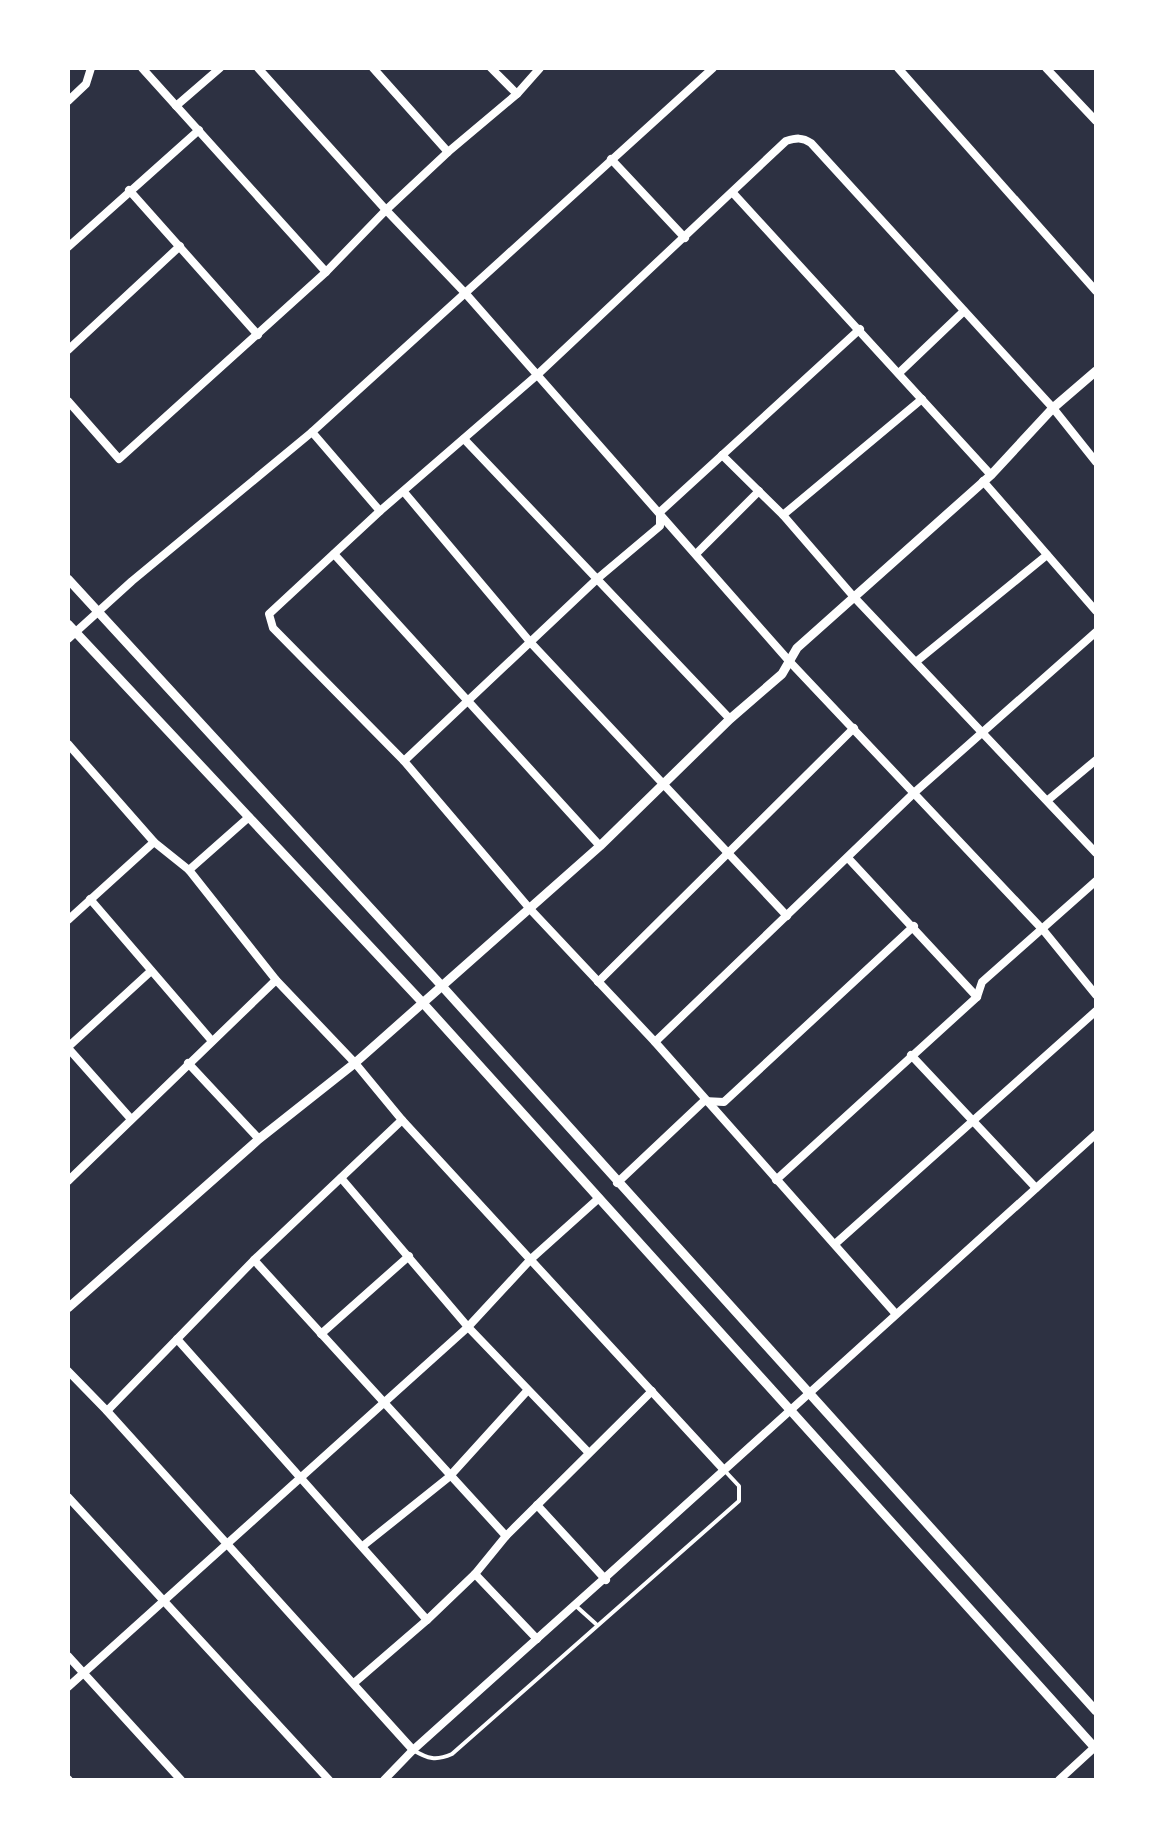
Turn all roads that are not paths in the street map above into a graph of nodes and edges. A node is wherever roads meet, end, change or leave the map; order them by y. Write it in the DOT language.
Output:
graph roads {
  1 [pos="91,68"];
  2 [pos="142,68"];
  3 [pos="220,68"];
  4 [pos="258,68"];
  5 [pos="373,68"];
  6 [pos="492,68"];
  7 [pos="540,68"];
  8 [pos="713,68"];
  9 [pos="898,68"];
  10 [pos="1046,68"];
  11 [pos="517,94"];
  12 [pos="68,101"];
  13 [pos="176,106"];
  14 [pos="1096,121"];
  15 [pos="199,130"];
  16 [pos="448,152"];
  17 [pos="611,159"];
  18 [pos="129,190"];
  19 [pos="733,193"];
  20 [pos="386,210"];
  21 [pos="684,238"];
  22 [pos="68,246"];
  23 [pos="180,246"];
  24 [pos="326,272"];
  25 [pos="1096,291"];
  26 [pos="466,294"];
  27 [pos="964,310"];
  28 [pos="860,330"];
  29 [pos="258,335"];
  30 [pos="68,350"];
  31 [pos="1096,371"];
  32 [pos="899,373"];
  33 [pos="536,376"];
  34 [pos="922,398"];
  35 [pos="68,401"];
  36 [pos="1053,408"];
  37 [pos="312,432"];
  38 [pos="464,439"];
  39 [pos="722,455"];
  40 [pos="1096,462"];
  41 [pos="987,478"];
  42 [pos="759,491"];
  43 [pos="404,492"];
  44 [pos="380,511"];
  45 [pos="660,512"];
  46 [pos="783,515"];
  47 [pos="697,553"];
  48 [pos="334,554"];
  49 [pos="1046,555"];
  50 [pos="68,579"];
  51 [pos="597,579"];
  52 [pos="853,596"];
  53 [pos="1096,611"];
  54 [pos="98,613"];
  55 [pos="70,632"];
  56 [pos="1096,632"];
  57 [pos="531,643"];
  58 [pos="917,661"];
  59 [pos="790,662"];
  60 [pos="468,701"];
  61 [pos="730,718"];
  62 [pos="854,728"];
  63 [pos="983,730"];
  64 [pos="68,744"];
  65 [pos="1096,760"];
  66 [pos="404,761"];
  67 [pos="662,786"];
  68 [pos="915,792"];
  69 [pos="1048,800"];
  70 [pos="249,817"];
  71 [pos="154,842"];
  72 [pos="600,846"];
  73 [pos="726,853"];
  74 [pos="1096,853"];
  75 [pos="848,858"];
  76 [pos="189,870"];
  77 [pos="1096,882"];
  78 [pos="90,899"];
  79 [pos="530,909"];
  80 [pos="787,916"];
  81 [pos="68,920"];
  82 [pos="914,926"];
  83 [pos="1044,931"];
  84 [pos="150,971"];
  85 [pos="276,980"];
  86 [pos="598,982"];
  87 [pos="440,985"];
  88 [pos="1096,995"];
  89 [pos="977,996"];
  90 [pos="422,1002"];
  91 [pos="1096,1011"];
  92 [pos="212,1042"];
  93 [pos="655,1042"];
  94 [pos="68,1048"];
  95 [pos="911,1054"];
  96 [pos="188,1063"];
  97 [pos="355,1063"];
  98 [pos="704,1101"];
  99 [pos="131,1119"];
  100 [pos="402,1120"];
  101 [pos="974,1122"];
  102 [pos="1096,1134"];
  103 [pos="259,1139"];
  104 [pos="341,1178"];
  105 [pos="776,1180"];
  106 [pos="68,1181"];
  107 [pos="618,1183"];
  108 [pos="1036,1188"];
  109 [pos="599,1198"];
  110 [pos="836,1244"];
  111 [pos="409,1256"];
  112 [pos="532,1259"];
  113 [pos="254,1260"];
  114 [pos="68,1308"];
  115 [pos="895,1313"];
  116 [pos="468,1327"];
  117 [pos="321,1334"];
  118 [pos="177,1340"];
  119 [pos="68,1371"];
  120 [pos="652,1391"];
  121 [pos="527,1392"];
  122 [pos="809,1394"];
  123 [pos="384,1403"];
  124 [pos="107,1411"];
  125 [pos="790,1411"];
  126 [pos="588,1452"];
  127 [pos="724,1470"];
  128 [pos="450,1477"];
  129 [pos="299,1480"];
  130 [pos="68,1497"];
  131 [pos="537,1505"];
  132 [pos="506,1536"];
  133 [pos="226,1543"];
  134 [pos="364,1545"];
  135 [pos="475,1574"];
  136 [pos="606,1580"];
  137 [pos="164,1600"];
  138 [pos="576,1606"];
  139 [pos="427,1620"];
  140 [pos="596,1624"];
  141 [pos="537,1639"];
  142 [pos="68,1656"];
  143 [pos="83,1673"];
  144 [pos="354,1683"];
  145 [pos="68,1687"];
  146 [pos="1096,1711"];
  147 [pos="1096,1747"];
  148 [pos="414,1750"];
  149 [pos="181,1780"];
  150 [pos="329,1780"];
  151 [pos="384,1780"];
  152 [pos="1058,1780"];
  1 -- 12 [label="street"];
  2 -- 13 [label="street"];
  3 -- 13 [label="street"];
  4 -- 20 [label="street"];
  5 -- 16 [label="street"];
  6 -- 11 [label="street"];
  7 -- 11 [label="street"];
  8 -- 17 [label="street"];
  9 -- 25 [label="street"];
  10 -- 14 [label="street"];
  11 -- 16 [label="street"];
  13 -- 15 [label="street"];
  15 -- 18 [label="street"];
  15 -- 24 [label="street"];
  16 -- 20 [label="street"];
  17 -- 21 [label="street"];
  17 -- 26 [label="street"];
  18 -- 22 [label="street"];
  18 -- 23 [label="street"];
  19 -- 21 [label="street"];
  19 -- 27 [label="street"];
  19 -- 28 [label="street"];
  20 -- 24 [label="street"];
  20 -- 26 [label="street"];
  21 -- 33 [label="street"];
  23 -- 29 [label="street"];
  23 -- 30 [label="street"];
  24 -- 29 [label="street"];
  26 -- 33 [label="street"];
  26 -- 37 [label="street"];
  27 -- 32 [label="street"];
  27 -- 36 [label="street"];
  28 -- 32 [label="street"];
  28 -- 39 [label="street"];
  29 -- 35 [label="street"];
  31 -- 36 [label="street"];
  32 -- 34 [label="street"];
  33 -- 38 [label="street"];
  33 -- 45 [label="street"];
  34 -- 41 [label="street"];
  34 -- 46 [label="street"];
  36 -- 40 [label="street"];
  36 -- 41 [label="street"];
  37 -- 44 [label="street"];
  37 -- 54 [label="street"];
  38 -- 43 [label="street"];
  38 -- 51 [label="street"];
  39 -- 42 [label="street"];
  39 -- 45 [label="street"];
  41 -- 49 [label="street"];
  41 -- 52 [label="street"];
  42 -- 46 [label="street"];
  42 -- 47 [label="street"];
  43 -- 44 [label="street"];
  43 -- 57 [label="street"];
  44 -- 48 [label="street"];
  45 -- 47 [label="street"];
  45 -- 51 [label="street"];
  46 -- 52 [label="street"];
  47 -- 59 [label="street"];
  48 -- 60 [label="street"];
  48 -- 66 [label="street"];
  49 -- 53 [label="street"];
  49 -- 58 [label="street"];
  50 -- 54 [label="street"];
  51 -- 57 [label="street"];
  51 -- 61 [label="street"];
  52 -- 58 [label="street"];
  52 -- 59 [label="street"];
  54 -- 55 [label="street"];
  54 -- 87 [label="street"];
  55 -- 70 [label="street"];
  56 -- 63 [label="street"];
  57 -- 60 [label="street"];
  57 -- 67 [label="street"];
  58 -- 63 [label="street"];
  59 -- 61 [label="street"];
  59 -- 62 [label="street"];
  60 -- 66 [label="street"];
  60 -- 72 [label="street"];
  61 -- 67 [label="street"];
  62 -- 68 [label="street"];
  62 -- 73 [label="street"];
  63 -- 68 [label="street"];
  63 -- 69 [label="street"];
  64 -- 71 [label="street"];
  65 -- 69 [label="street"];
  66 -- 79 [label="street"];
  67 -- 72 [label="street"];
  67 -- 73 [label="street"];
  68 -- 75 [label="street"];
  68 -- 83 [label="street"];
  69 -- 74 [label="street"];
  70 -- 76 [label="street"];
  70 -- 90 [label="street"];
  71 -- 76 [label="street"];
  71 -- 78 [label="street"];
  72 -- 79 [label="street"];
  73 -- 80 [label="street"];
  73 -- 86 [label="street"];
  75 -- 80 [label="street"];
  75 -- 82 [label="street"];
  76 -- 85 [label="street"];
  77 -- 83 [label="street"];
  78 -- 81 [label="street"];
  78 -- 84 [label="street"];
  79 -- 86 [label="street"];
  79 -- 87 [label="street"];
  80 -- 93 [label="street"];
  82 -- 89 [label="street"];
  82 -- 98 [label="street"];
  83 -- 88 [label="street"];
  83 -- 89 [label="street"];
  84 -- 92 [label="street"];
  84 -- 94 [label="street"];
  85 -- 92 [label="street"];
  85 -- 97 [label="street"];
  86 -- 93 [label="street"];
  87 -- 90 [label="street"];
  87 -- 107 [label="street"];
  89 -- 95 [label="street"];
  90 -- 97 [label="street"];
  90 -- 109 [label="street"];
  91 -- 101 [label="street"];
  92 -- 96 [label="street"];
  93 -- 98 [label="street"];
  94 -- 99 [label="street"];
  95 -- 101 [label="street"];
  95 -- 105 [label="street"];
  96 -- 99 [label="street"];
  96 -- 103 [label="street"];
  97 -- 100 [label="street"];
  97 -- 103 [label="street"];
  98 -- 105 [label="street"];
  98 -- 107 [label="street"];
  99 -- 106 [label="street"];
  100 -- 104 [label="street"];
  100 -- 112 [label="street"];
  101 -- 108 [label="street"];
  101 -- 110 [label="street"];
  102 -- 108 [label="street"];
  103 -- 114 [label="street"];
  104 -- 111 [label="street"];
  104 -- 113 [label="street"];
  105 -- 110 [label="street"];
  107 -- 122 [label="street"];
  108 -- 115 [label="street"];
  109 -- 112 [label="street"];
  109 -- 125 [label="street"];
  110 -- 115 [label="street"];
  111 -- 116 [label="street"];
  111 -- 117 [label="street"];
  112 -- 116 [label="street"];
  112 -- 120 [label="street"];
  113 -- 117 [label="street"];
  113 -- 118 [label="street"];
  115 -- 122 [label="street"];
  116 -- 121 [label="street"];
  116 -- 123 [label="street"];
  117 -- 123 [label="street"];
  118 -- 124 [label="street"];
  118 -- 129 [label="street"];
  119 -- 124 [label="street"];
  120 -- 126 [label="street"];
  120 -- 127 [label="street"];
  121 -- 126 [label="street"];
  121 -- 128 [label="street"];
  122 -- 125 [label="street"];
  122 -- 146 [label="street"];
  123 -- 128 [label="street"];
  123 -- 129 [label="street"];
  124 -- 133 [label="street"];
  125 -- 127 [label="street"];
  125 -- 147 [label="street"];
  126 -- 131 [label="street"];
  127 -- 136 [label="street"];
  127 -- 140 [label="lane"];
  128 -- 132 [label="street"];
  128 -- 134 [label="street"];
  129 -- 133 [label="street"];
  129 -- 134 [label="street"];
  130 -- 137 [label="street"];
  131 -- 132 [label="street"];
  131 -- 136 [label="street"];
  132 -- 135 [label="street"];
  133 -- 137 [label="street"];
  133 -- 144 [label="street"];
  134 -- 139 [label="street"];
  135 -- 139 [label="street"];
  135 -- 141 [label="street"];
  136 -- 138 [label="street"];
  137 -- 143 [label="street"];
  137 -- 150 [label="street"];
  138 -- 140 [label="lane"];
  138 -- 141 [label="street"];
  139 -- 144 [label="street"];
  140 -- 148 [label="lane"];
  141 -- 148 [label="street"];
  142 -- 143 [label="street"];
  143 -- 145 [label="street"];
  143 -- 149 [label="street"];
  144 -- 148 [label="street"];
  147 -- 152 [label="street"];
  148 -- 151 [label="street"];
}
